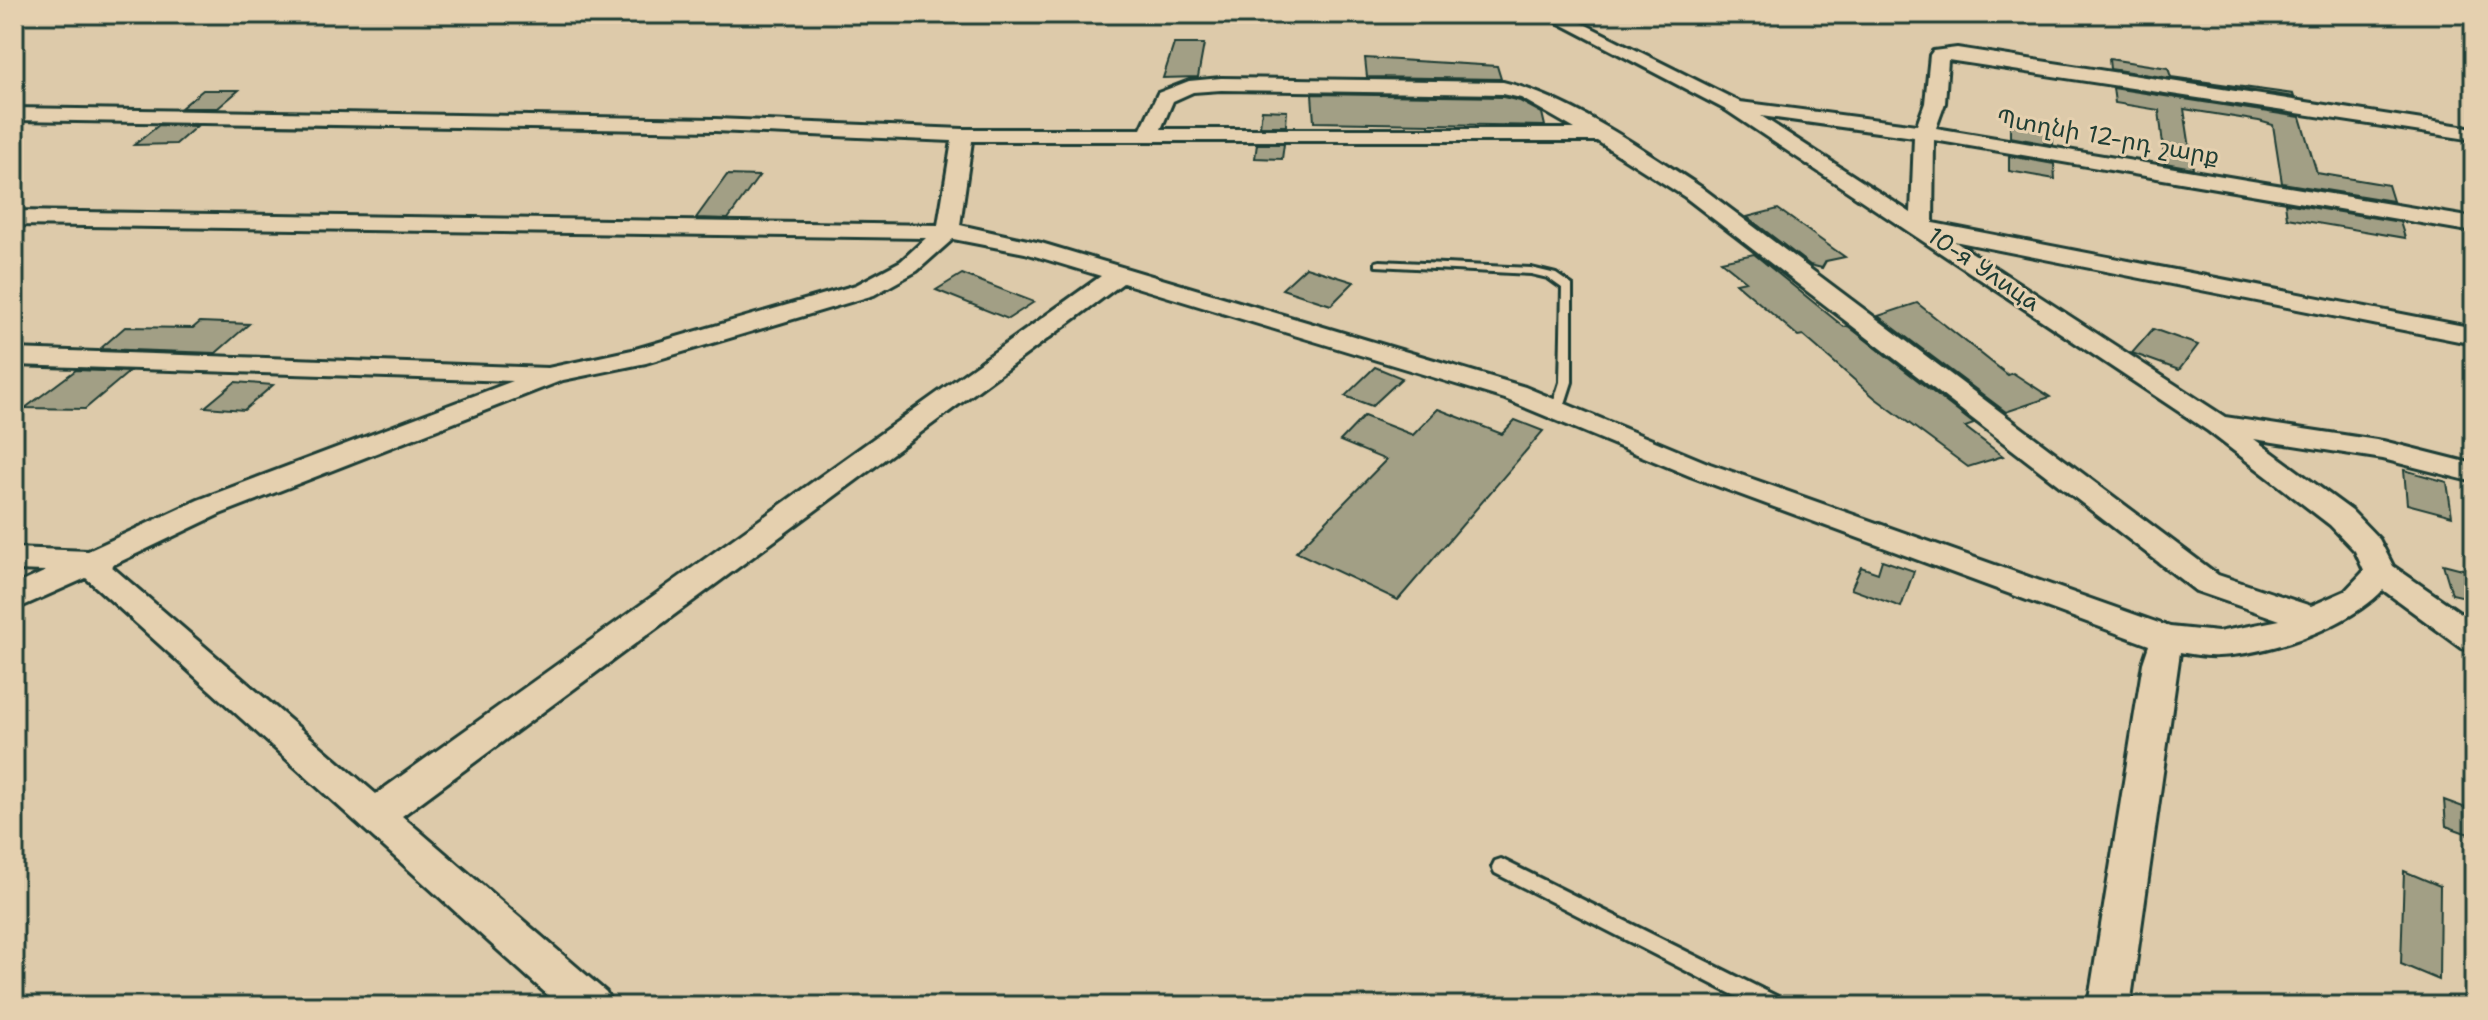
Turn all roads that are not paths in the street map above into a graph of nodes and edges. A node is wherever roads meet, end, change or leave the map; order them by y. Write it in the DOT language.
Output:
graph roads {
  1 [pos="1551,14"];
  2 [pos="1733,106"];
  3 [pos="14,114"];
  4 [pos="1924,132"];
  5 [pos="2474,134"];
  6 [pos="963,135"];
  7 [pos="1148,135"];
  8 [pos="1597,135"];
  9 [pos="14,218"];
  10 [pos="2474,225"];
  11 [pos="1922,228"];
  12 [pos="948,231"];
  13 [pos="1380,264"];
  14 [pos="1120,274"];
  15 [pos="2474,336"];
  16 [pos="14,357"];
  17 [pos="556,374"];
  18 [pos="1557,410"];
  19 [pos="2218,425"];
  20 [pos="2474,473"];
  21 [pos="14,559"];
  22 [pos="87,562"];
  23 [pos="2381,573"];
  24 [pos="14,599"];
  25 [pos="2316,620"];
  26 [pos="2168,639"];
  27 [pos="2474,639"];
  28 [pos="375,815"];
  29 [pos="1501,867"];
  30 [pos="591,1006"];
  31 [pos="1775,1006"];
  32 [pos="2109,1006"];
  1 -- 2 [label="street, 10-я Улица"];
  2 -- 4 [label="street, Պտղնի 12-րդ շարք"];
  2 -- 11 [label="street, 10-я Улица"];
  3 -- 6 [label="street"];
  4 -- 5 [label="street"];
  4 -- 10 [label="street, Պտղնի 12-րդ շարք"];
  4 -- 11 [label="street"];
  6 -- 7 [label="street"];
  6 -- 12 [label="street"];
  7 -- 8 [label="street"];
  7 -- 8 [label="street"];
  8 -- 25 [label="street"];
  9 -- 12 [label="street"];
  11 -- 15 [label="street"];
  11 -- 19 [label="street, 10-я Улица"];
  12 -- 14 [label="street"];
  12 -- 17 [label="street"];
  13 -- 18 [label="lane"];
  14 -- 18 [label="street"];
  14 -- 28 [label="street"];
  16 -- 17 [label="street"];
  17 -- 22 [label="street"];
  18 -- 26 [label="street"];
  19 -- 20 [label="street"];
  19 -- 23 [label="street, 10-я Улица"];
  21 -- 22 [label="street"];
  22 -- 24 [label="street"];
  22 -- 28 [label="street"];
  23 -- 25 [label="street"];
  23 -- 27 [label="street"];
  25 -- 26 [label="street"];
  26 -- 32 [label="street"];
  28 -- 30 [label="street"];
  29 -- 31 [label="lane"];
}
